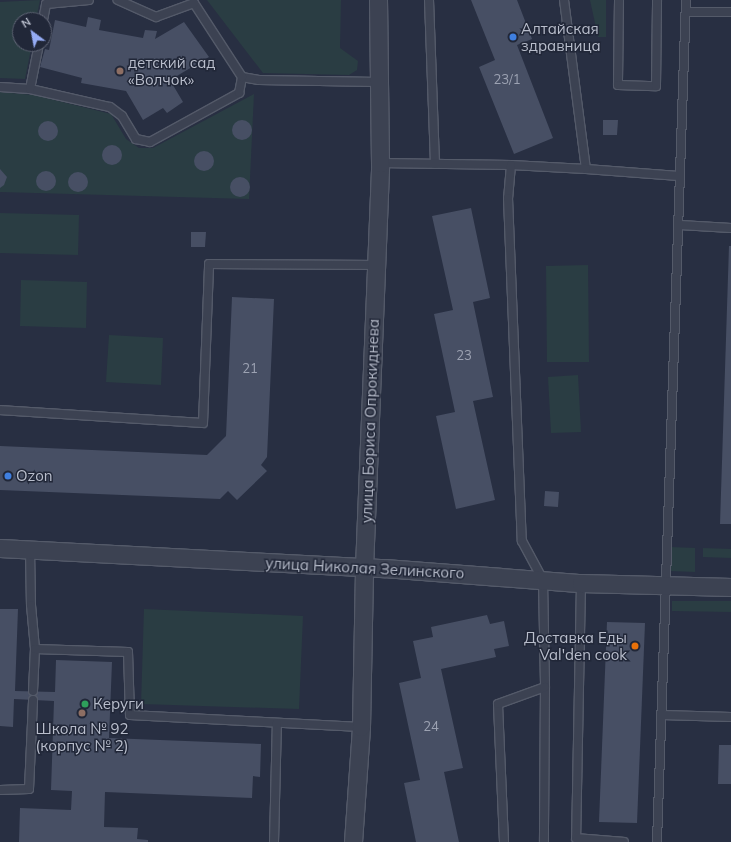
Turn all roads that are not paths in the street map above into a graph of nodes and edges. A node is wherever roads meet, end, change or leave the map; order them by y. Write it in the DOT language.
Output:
graph roads {
  1 [pos="89,0"];
  2 [pos="118,0"];
  3 [pos="378,0"];
  4 [pos="429,0"];
  5 [pos="564,0"];
  6 [pos="619,0"];
  7 [pos="657,0"];
  8 [pos="686,0"];
  9 [pos="135,3"];
  10 [pos="44,12"];
  11 [pos="686,12"];
  12 [pos="731,12"];
  13 [pos="37,52"];
  14 [pos="242,77"];
  15 [pos="379,82"];
  16 [pos="0,88"];
  17 [pos="30,89"];
  18 [pos="380,163"];
  19 [pos="435,164"];
  20 [pos="511,165"];
  21 [pos="586,170"];
  22 [pos="679,176"];
  23 [pos="680,225"];
  24 [pos="731,228"];
  25 [pos="376,265"];
  26 [pos="0,410"];
  27 [pos="0,548"];
  28 [pos="30,549"];
  29 [pos="364,568"];
  30 [pos="543,580"];
  31 [pos="581,583"];
  32 [pos="666,586"];
  33 [pos="731,588"];
  34 [pos="35,649"];
  35 [pos="546,687"];
  36 [pos="34,691"];
  37 [pos="33,700"];
  38 [pos="662,715"];
  39 [pos="731,717"];
  40 [pos="277,723"];
  41 [pos="361,727"];
  42 [pos="0,790"];
  43 [pos="274,842"];
  44 [pos="353,842"];
  45 [pos="504,842"];
  46 [pos="544,842"];
  47 [pos="624,842"];
  48 [pos="657,842"];
  1 -- 10 [label="lane"];
  2 -- 9 [label="lane"];
  3 -- 15 [label="street, улица Бориса Опрокиднева"];
  4 -- 19 [label="lane"];
  5 -- 21 [label="lane"];
  6 -- 7 [label="lane"];
  8 -- 11 [label="lane"];
  9 -- 14 [label="lane"];
  11 -- 12 [label="lane"];
  11 -- 22 [label="lane"];
  13 -- 17 [label="lane"];
  14 -- 15 [label="lane"];
  14 -- 17 [label="lane"];
  15 -- 18 [label="street, улица Бориса Опрокиднева"];
  16 -- 17 [label="lane"];
  18 -- 19 [label="lane"];
  18 -- 25 [label="street, улица Бориса Опрокиднева"];
  19 -- 20 [label="lane"];
  20 -- 21 [label="lane"];
  20 -- 30 [label="lane"];
  21 -- 22 [label="lane"];
  22 -- 23 [label="lane"];
  23 -- 24 [label="lane"];
  23 -- 32 [label="lane"];
  25 -- 26 [label="lane"];
  25 -- 29 [label="street, улица Бориса Опрокиднева"];
  27 -- 28 [label="street, улица Николая Зелинского"];
  28 -- 29 [label="street, улица Николая Зелинского"];
  28 -- 34 [label="lane"];
  29 -- 30 [label="street, улица Николая Зелинского"];
  29 -- 41 [label="street, улица Бориса Опрокиднева"];
  30 -- 31 [label="street, улица Николая Зелинского"];
  30 -- 35 [label="lane"];
  31 -- 32 [label="street, улица Николая Зелинского"];
  31 -- 47 [label="lane"];
  32 -- 33 [label="street, улица Николая Зелинского"];
  32 -- 38 [label="lane"];
  34 -- 36 [label="lane"];
  34 -- 40 [label="lane"];
  35 -- 45 [label="lane"];
  35 -- 46 [label="lane"];
  37 -- 42 [label="lane"];
  38 -- 39 [label="lane"];
  38 -- 48 [label="lane"];
  40 -- 41 [label="lane"];
  40 -- 43 [label="lane"];
  41 -- 44 [label="street, улица Бориса Опрокиднева"];
}
